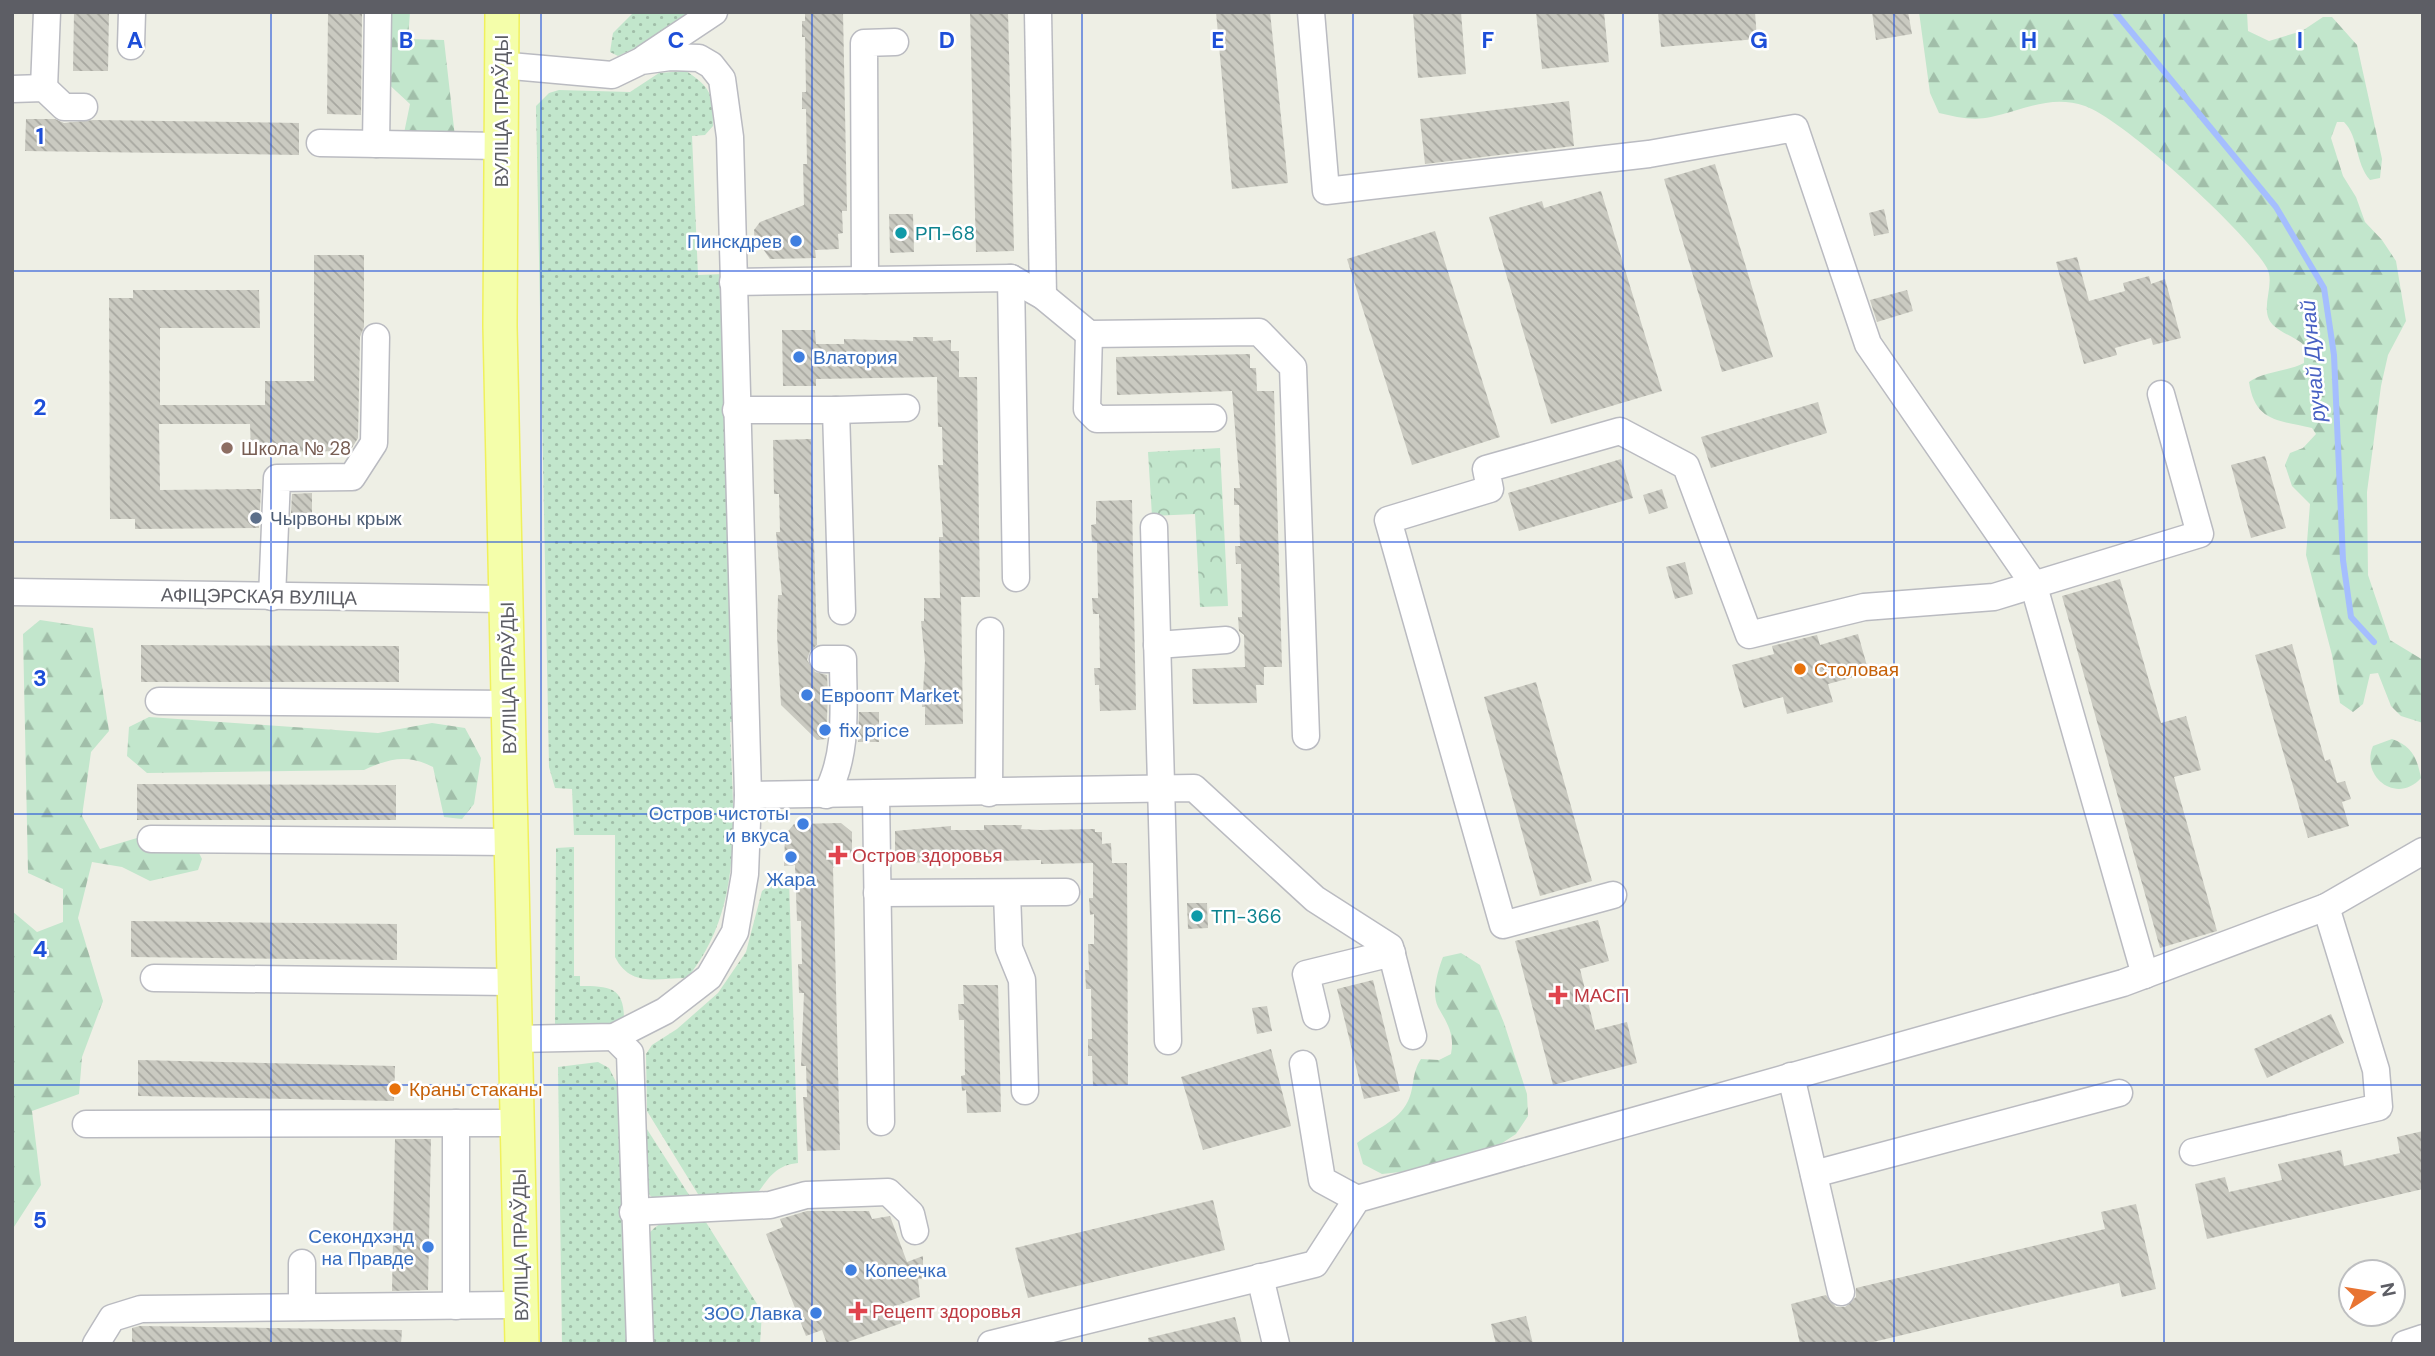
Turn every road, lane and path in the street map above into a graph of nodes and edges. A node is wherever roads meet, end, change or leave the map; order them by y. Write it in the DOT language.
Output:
graph roads {
  1 [pos="47,12"];
  2 [pos="132,12"];
  3 [pos="378,12"];
  4 [pos="502,12"];
  5 [pos="714,12"];
  6 [pos="1038,12"];
  7 [pos="1311,12"];
  8 [pos="895,42"];
  9 [pos="131,46"];
  10 [pos="641,61"];
  11 [pos="500,65"];
  12 [pos="44,88"];
  13 [pos="12,89"];
  14 [pos="84,107"];
  15 [pos="320,143"];
  16 [pos="376,144"];
  17 [pos="500,146"];
  18 [pos="1011,278"];
  19 [pos="865,280"];
  20 [pos="733,282"];
  21 [pos="1043,296"];
  22 [pos="1089,334"];
  23 [pos="376,337"];
  24 [pos="2161,394"];
  25 [pos="906,408"];
  26 [pos="736,410"];
  27 [pos="836,410"];
  28 [pos="1213,418"];
  29 [pos="1154,527"];
  30 [pos="1016,578"];
  31 [pos="2033,583"];
  32 [pos="12,592"];
  33 [pos="272,597"];
  34 [pos="506,599"];
  35 [pos="842,611"];
  36 [pos="990,631"];
  37 [pos="1226,640"];
  38 [pos="1157,645"];
  39 [pos="823,659"];
  40 [pos="159,701"];
  41 [pos="509,704"];
  42 [pos="1306,736"];
  43 [pos="1159,789"];
  44 [pos="989,793"];
  45 [pos="748,795"];
  46 [pos="827,795"];
  47 [pos="876,795"];
  48 [pos="151,839"];
  49 [pos="512,842"];
  50 [pos="2423,851"];
  51 [pos="1066,892"];
  52 [pos="877,893"];
  53 [pos="1007,893"];
  54 [pos="1613,895"];
  55 [pos="2326,907"];
  56 [pos="1392,953"];
  57 [pos="2145,975"];
  58 [pos="154,978"];
  59 [pos="514,982"];
  60 [pos="1315,1016"];
  61 [pos="1413,1036"];
  62 [pos="614,1037"];
  63 [pos="516,1038"];
  64 [pos="1168,1041"];
  65 [pos="1303,1064"];
  66 [pos="1791,1076"];
  67 [pos="1025,1091"];
  68 [pos="2119,1093"];
  69 [pos="881,1122"];
  70 [pos="456,1123"];
  71 [pos="517,1123"];
  72 [pos="86,1124"];
  73 [pos="2193,1152"];
  74 [pos="1814,1174"];
  75 [pos="1357,1199"];
  76 [pos="633,1212"];
  77 [pos="915,1231"];
  78 [pos="302,1263"];
  79 [pos="1260,1277"];
  80 [pos="1841,1292"];
  81 [pos="521,1305"];
  82 [pos="456,1306"];
  83 [pos="302,1307"];
  84 [pos="112,1331"];
  85 [pos="2423,1338"];
  86 [pos="1005,1342"];
  87 [pos="96,1344"];
  88 [pos="522,1344"];
  89 [pos="640,1344"];
  90 [pos="1276,1344"];
  91 [pos="2405,1344"];
  1 -- 12 [label="street"];
  2 -- 9 [label="street"];
  3 -- 16 [label="street"];
  4 -- 11 [label="main road, ВУЛІЦА ПРАЎДЫ"];
  5 -- 10 [label="street"];
  6 -- 21 [label="street"];
  7 -- 31 [label="street"];
  8 -- 19 [label="street"];
  10 -- 11 [label="street"];
  10 -- 20 [label="street"];
  11 -- 17 [label="main road, ВУЛІЦА ПРАЎДЫ"];
  12 -- 13 [label="street"];
  12 -- 14 [label="street"];
  15 -- 16 [label="street"];
  16 -- 17 [label="street"];
  17 -- 34 [label="main road, ВУЛІЦА ПРАЎДЫ"];
  18 -- 19 [label="street"];
  18 -- 21 [label="street"];
  18 -- 30 [label="street"];
  19 -- 20 [label="street"];
  20 -- 26 [label="street"];
  21 -- 22 [label="street"];
  22 -- 28 [label="street"];
  22 -- 42 [label="street"];
  23 -- 33 [label="street"];
  24 -- 31 [label="street"];
  25 -- 27 [label="street"];
  26 -- 27 [label="street"];
  26 -- 45 [label="street"];
  27 -- 35 [label="street"];
  29 -- 38 [label="street"];
  31 -- 54 [label="street"];
  31 -- 57 [label="street"];
  32 -- 33 [label="street, АФІЦЭРСКАЯ ВУЛІЦА"];
  33 -- 34 [label="street, АФІЦЭРСКАЯ ВУЛІЦА"];
  34 -- 41 [label="main road, ВУЛІЦА ПРАЎДЫ"];
  36 -- 44 [label="street"];
  37 -- 38 [label="street"];
  38 -- 43 [label="street"];
  39 -- 46 [label="street"];
  40 -- 41 [label="street"];
  41 -- 49 [label="main road, ВУЛІЦА ПРАЎДЫ"];
  43 -- 44 [label="street"];
  43 -- 56 [label="street"];
  43 -- 64 [label="street"];
  44 -- 47 [label="street"];
  45 -- 46 [label="street"];
  45 -- 62 [label="street"];
  46 -- 47 [label="street"];
  47 -- 52 [label="street"];
  48 -- 49 [label="street"];
  49 -- 59 [label="main road, ВУЛІЦА ПРАЎДЫ"];
  50 -- 55 [label="street"];
  51 -- 53 [label="street"];
  52 -- 53 [label="street"];
  52 -- 69 [label="street"];
  53 -- 67 [label="street"];
  55 -- 57 [label="street"];
  55 -- 73 [label="street"];
  56 -- 60 [label="street"];
  56 -- 61 [label="street"];
  57 -- 66 [label="street"];
  58 -- 59 [label="street"];
  59 -- 63 [label="main road, ВУЛІЦА ПРАЎДЫ"];
  62 -- 63 [label="street"];
  62 -- 76 [label="street"];
  63 -- 71 [label="main road, ВУЛІЦА ПРАЎДЫ"];
  65 -- 75 [label="street"];
  66 -- 74 [label="street"];
  66 -- 75 [label="street"];
  68 -- 74 [label="street"];
  70 -- 71 [label="street"];
  70 -- 72 [label="street"];
  70 -- 82 [label="street"];
  71 -- 81 [label="main road, ВУЛІЦА ПРАЎДЫ"];
  74 -- 80 [label="street"];
  75 -- 79 [label="street"];
  76 -- 77 [label="street"];
  76 -- 89 [label="street"];
  78 -- 83 [label="street"];
  79 -- 86 [label="street"];
  79 -- 90 [label="street"];
  81 -- 82 [label="street"];
  81 -- 88 [label="main road, ВУЛІЦА ПРАЎДЫ"];
  82 -- 83 [label="street"];
  83 -- 84 [label="street"];
  84 -- 87 [label="street"];
  85 -- 91 [label="street"];
}
